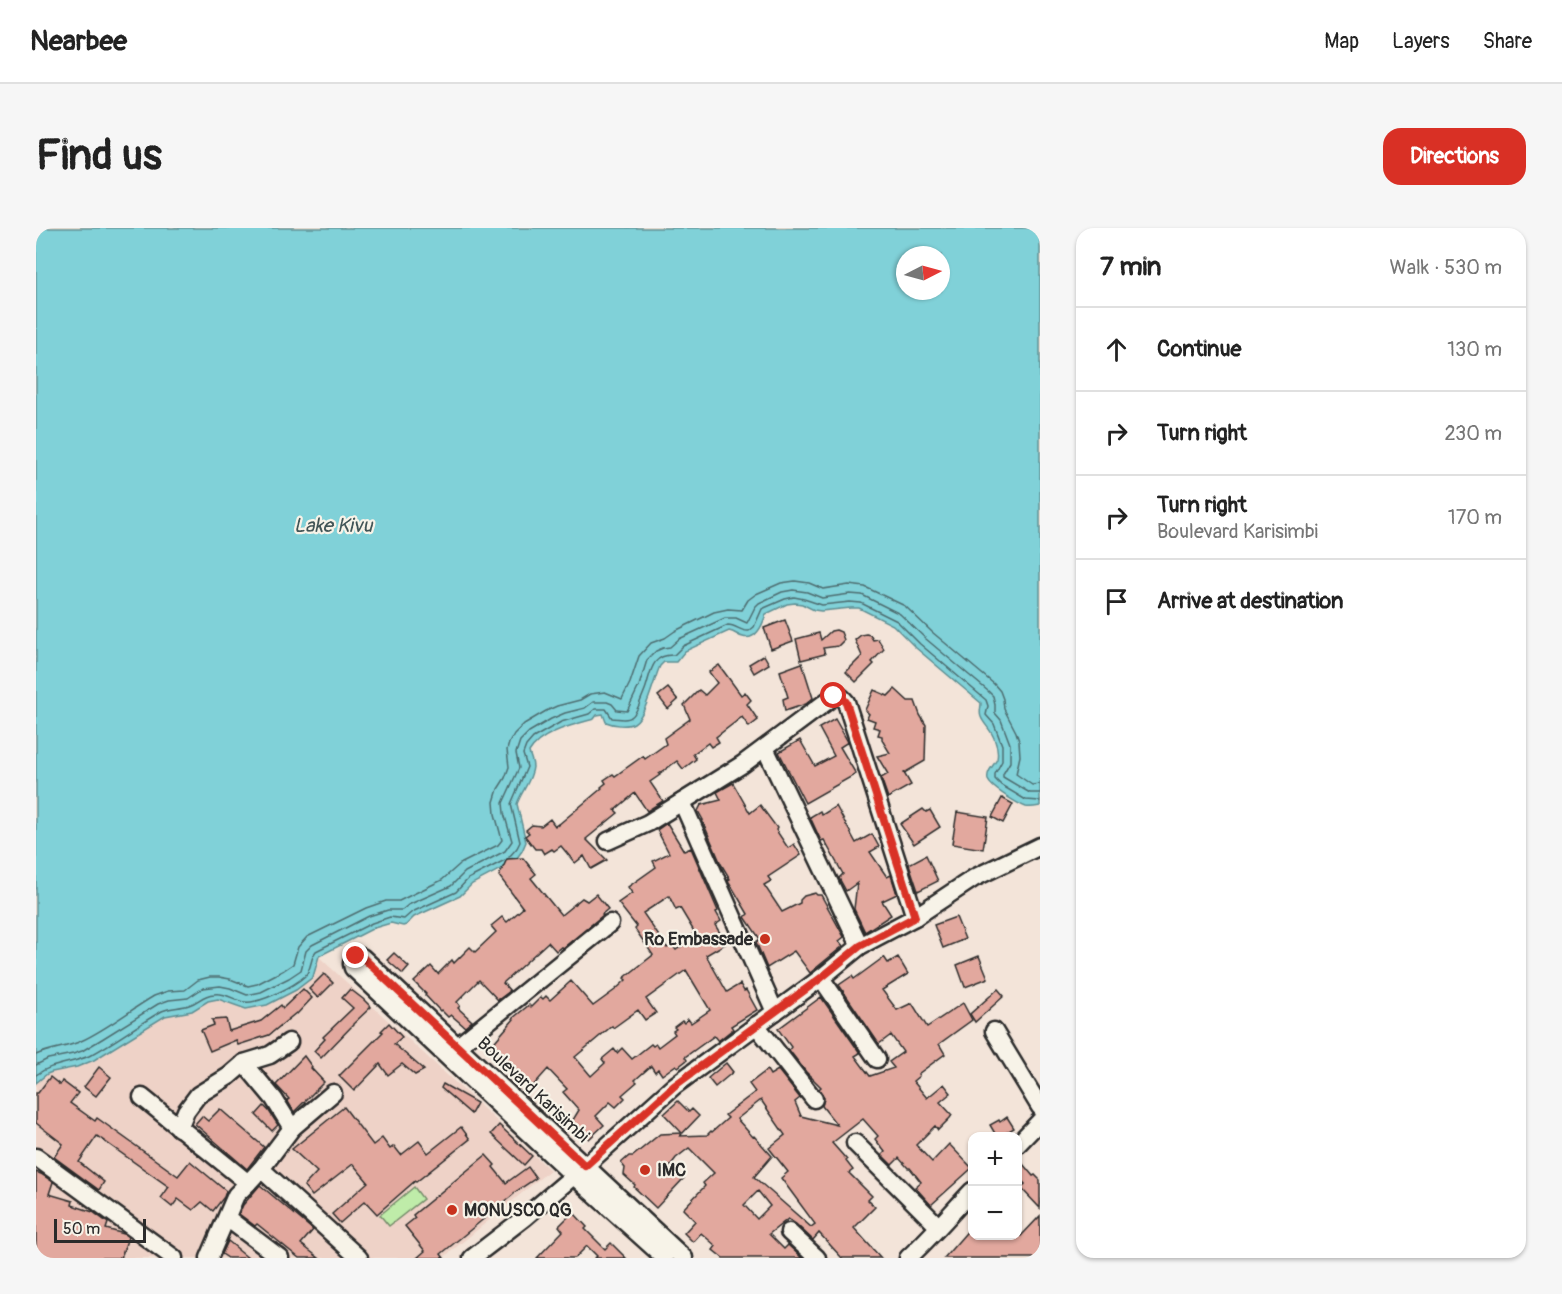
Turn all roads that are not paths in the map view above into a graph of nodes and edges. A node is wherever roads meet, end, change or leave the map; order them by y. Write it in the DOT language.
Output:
graph roads {
  1 [pos="765,748"];
  2 [pos="682,802"];
  3 [pos="608,841"];
  4 [pos="1040,846"];
  5 [pos="915,917"];
  6 [pos="610,923"];
  7 [pos="860,946"];
  8 [pos="821,978"];
  9 [pos="775,1012"];
  10 [pos="756,1025"];
  11 [pos="994,1031"];
  12 [pos="289,1042"];
  13 [pos="458,1046"];
  14 [pos="877,1059"];
  15 [pos="244,1063"];
  16 [pos="333,1093"];
  17 [pos="142,1097"];
  18 [pos="814,1099"];
  19 [pos="1040,1107"];
  20 [pos="1040,1121"];
  21 [pos="179,1128"];
  22 [pos="292,1128"];
  23 [pos="1022,1139"];
  24 [pos="855,1143"];
  25 [pos="36,1157"];
  26 [pos="261,1169"];
  27 [pos="580,1171"];
  28 [pos="248,1183"];
  29 [pos="968,1195"];
  30 [pos="226,1218"];
  31 [pos="938,1226"];
  32 [pos="789,1232"];
  33 [pos="174,1258"];
  34 [pos="209,1258"];
  35 [pos="280,1258"];
  36 [pos="359,1258"];
  37 [pos="472,1258"];
  38 [pos="665,1258"];
  39 [pos="684,1258"];
  40 [pos="817,1258"];
  41 [pos="909,1258"];
  1 -- 2 [label="street"];
  1 -- 5 [label="street"];
  1 -- 7 [label="street"];
  2 -- 3 [label="street"];
  2 -- 9 [label="street"];
  4 -- 5 [label="street"];
  5 -- 7 [label="street"];
  6 -- 13 [label="street"];
  7 -- 8 [label="street"];
  8 -- 9 [label="street"];
  8 -- 14 [label="street"];
  9 -- 10 [label="street"];
  10 -- 18 [label="street"];
  10 -- 27 [label="street"];
  11 -- 19 [label="street"];
  12 -- 15 [label="street"];
  13 -- 27 [label="street, Boulevard Karisimbi"];
  13 -- 27 [label="street, Boulevard Karisimbi"];
  15 -- 21 [label="street"];
  15 -- 22 [label="street"];
  16 -- 22 [label="street"];
  17 -- 21 [label="street"];
  20 -- 23 [label="street"];
  21 -- 28 [label="street"];
  22 -- 26 [label="street"];
  24 -- 31 [label="street"];
  25 -- 33 [label="street"];
  26 -- 28 [label="street"];
  26 -- 36 [label="street"];
  27 -- 37 [label="street"];
  27 -- 38 [label="street"];
  27 -- 39 [label="street, Boulevard Karisimbi"];
  28 -- 30 [label="street"];
  29 -- 31 [label="street"];
  30 -- 34 [label="street"];
  30 -- 35 [label="street"];
  31 -- 41 [label="street"];
  32 -- 40 [label="street"];
}
